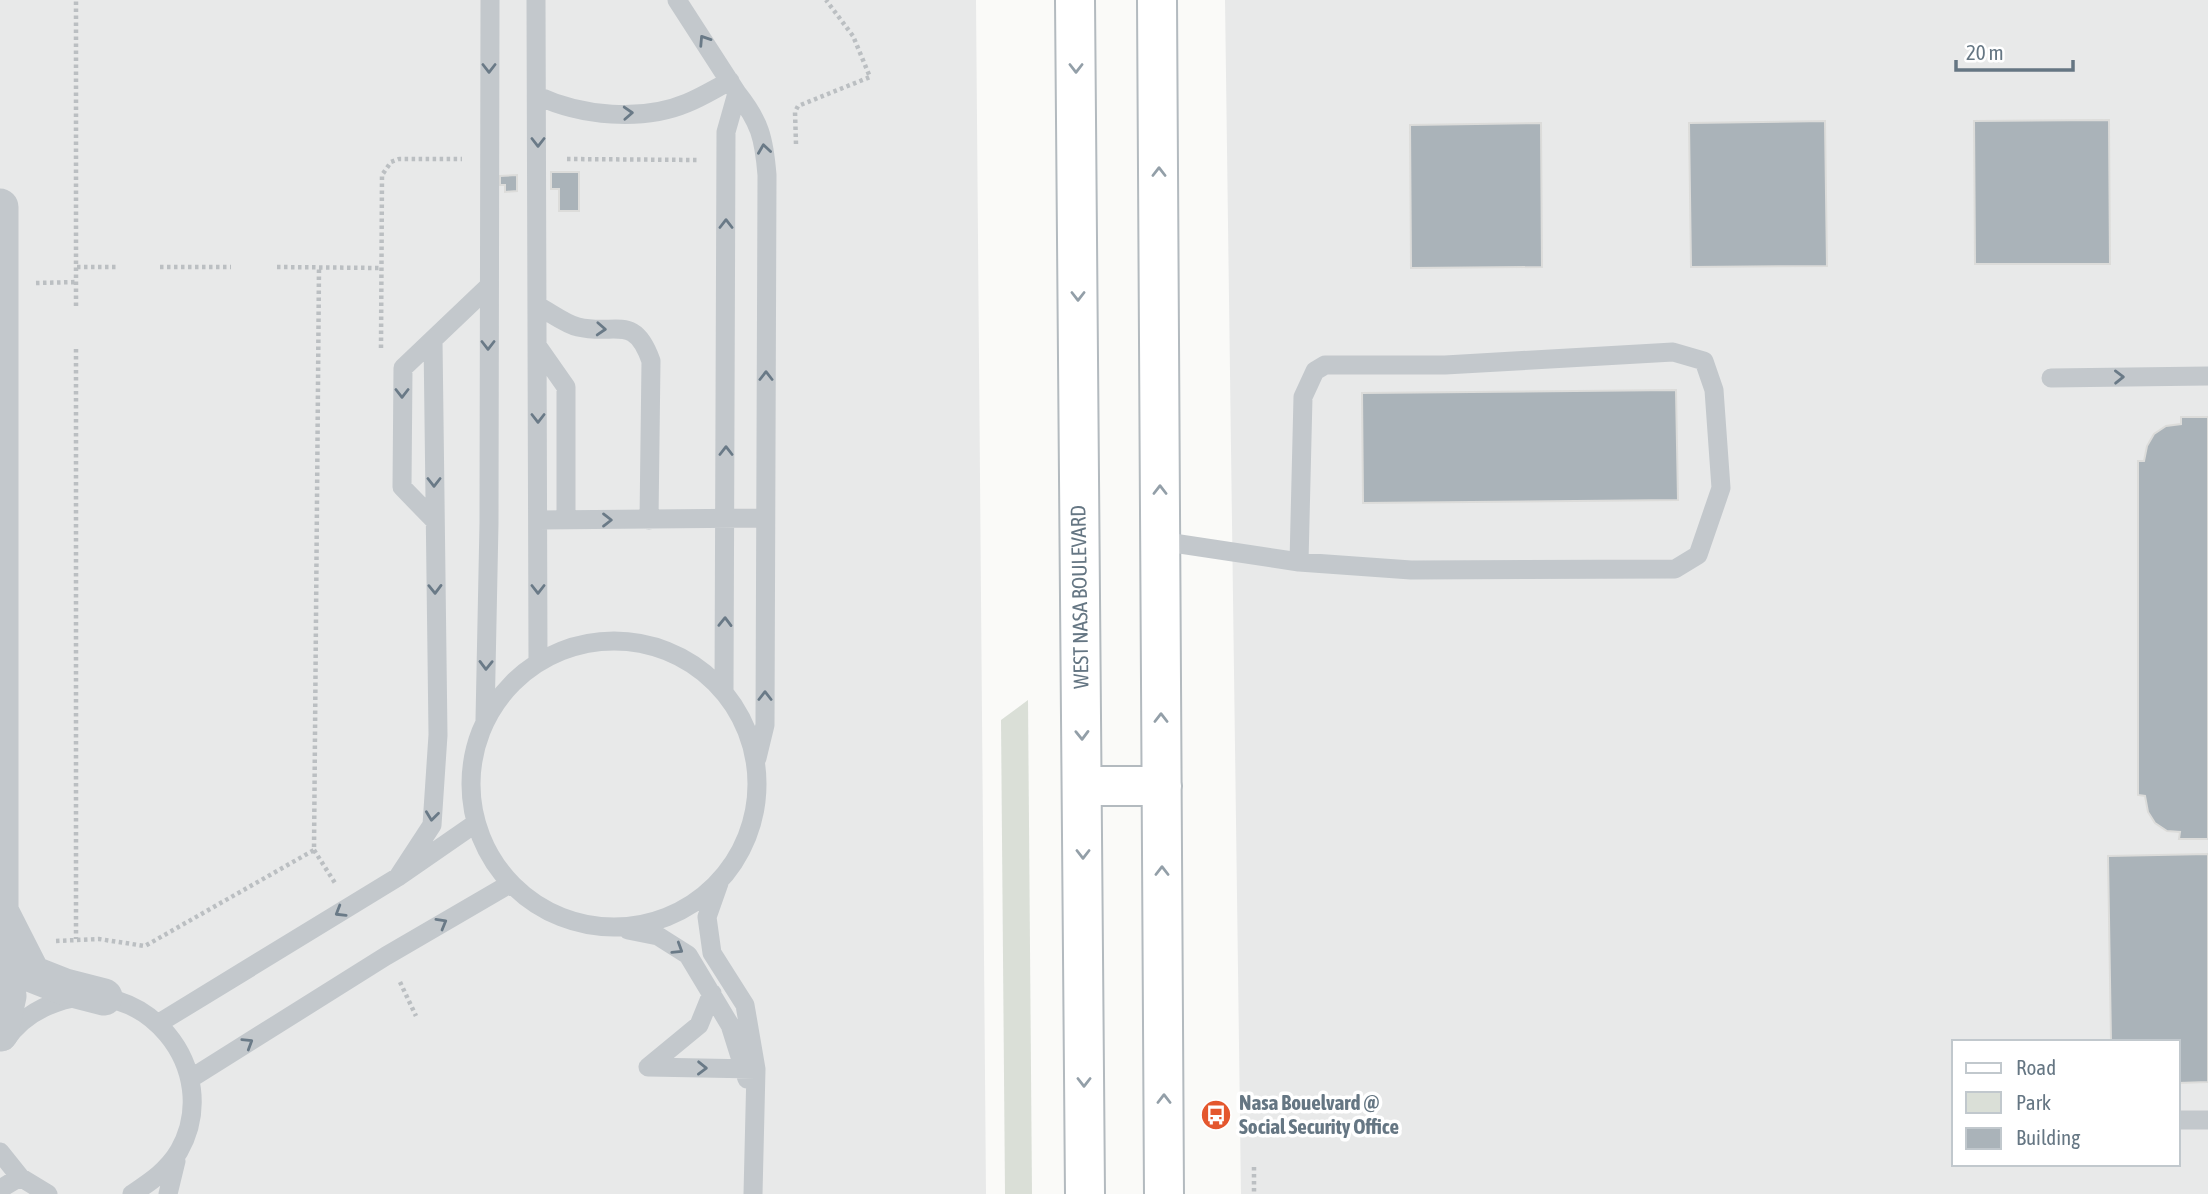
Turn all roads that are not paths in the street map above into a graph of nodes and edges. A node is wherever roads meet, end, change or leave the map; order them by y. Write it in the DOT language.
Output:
graph roads {
  1 [pos="490,0"];
  2 [pos="536,0"];
  3 [pos="677,0"];
  4 [pos="1075,0"];
  5 [pos="1157,0"];
  6 [pos="734,87"];
  7 [pos="538,96"];
  8 [pos="0,207"];
  9 [pos="487,288"];
  10 [pos="538,306"];
  11 [pos="0,328"];
  12 [pos="433,341"];
  13 [pos="538,347"];
  14 [pos="2208,376"];
  15 [pos="2051,378"];
  16 [pos="765,518"];
  17 [pos="726,519"];
  18 [pos="434,520"];
  19 [pos="538,520"];
  20 [pos="566,520"];
  21 [pos="649,520"];
  22 [pos="1160,541"];
  23 [pos="1299,562"];
  24 [pos="538,661"];
  25 [pos="724,691"];
  26 [pos="485,721"];
  27 [pos="756,763"];
  28 [pos="1083,786"];
  29 [pos="1161,786"];
  30 [pos="476,822"];
  31 [pos="398,877"];
  32 [pos="720,880"];
  33 [pos="508,884"];
  34 [pos="1,912"];
  35 [pos="615,927"];
  36 [pos="0,946"];
  37 [pos="712,993"];
  38 [pos="104,997"];
  39 [pos="159,1023"];
  40 [pos="0,1032"];
  41 [pos="0,1049"];
  42 [pos="750,1069"];
  43 [pos="190,1079"];
  44 [pos="2180,1120"];
  45 [pos="2208,1120"];
  46 [pos="0,1152"];
  47 [pos="178,1152"];
  48 [pos="19,1177"];
  49 [pos="0,1189"];
  50 [pos="48,1194"];
  51 [pos="132,1194"];
  52 [pos="168,1194"];
  53 [pos="753,1194"];
  54 [pos="1085,1194"];
  55 [pos="1164,1194"];
  1 -- 9 [label="lane, one-way"];
  2 -- 7 [label="lane"];
  6 -- 3 [label="lane, one-way"];
  4 -- 28 [label="main road, WEST NASA BOULEVARD, one-way"];
  22 -- 5 [label="main road, one-way"];
  7 -- 6 [label="lane, one-way"];
  16 -- 6 [label="lane, one-way"];
  17 -- 6 [label="lane, one-way"];
  7 -- 10 [label="lane, one-way"];
  8 -- 11 [label="street"];
  9 -- 12 [label="lane"];
  9 -- 26 [label="lane, one-way"];
  10 -- 13 [label="lane"];
  10 -- 21 [label="lane, one-way"];
  11 -- 34 [label="street"];
  12 -- 18 [label="lane, one-way"];
  12 -- 18 [label="lane, one-way"];
  13 -- 19 [label="lane, one-way"];
  13 -- 20 [label="lane"];
  15 -- 14 [label="lane, one-way"];
  16 -- 17 [label="lane"];
  27 -- 16 [label="lane, one-way"];
  17 -- 21 [label="lane"];
  25 -- 17 [label="lane, one-way"];
  18 -- 31 [label="lane, one-way"];
  19 -- 20 [label="lane"];
  19 -- 24 [label="lane, one-way"];
  20 -- 21 [label="lane, one-way"];
  22 -- 23 [label="lane"];
  29 -- 22 [label="main road, one-way"];
  23 -- 23 [label="lane"];
  24 -- 25 [label="lane"];
  24 -- 26 [label="lane"];
  25 -- 27 [label="lane"];
  26 -- 30 [label="lane"];
  27 -- 32 [label="lane"];
  28 -- 29 [label="main road"];
  28 -- 54 [label="main road, WEST NASA BOULEVARD, one-way"];
  55 -- 29 [label="main road, one-way"];
  30 -- 31 [label="lane"];
  30 -- 33 [label="lane"];
  31 -- 39 [label="lane, one-way"];
  32 -- 35 [label="lane"];
  32 -- 42 [label="lane"];
  33 -- 35 [label="lane"];
  43 -- 33 [label="lane, one-way"];
  34 -- 36 [label="street"];
  34 -- 38 [label="street"];
  35 -- 37 [label="lane, one-way"];
  36 -- 40 [label="street"];
  37 -- 42 [label="lane"];
  37 -- 42 [label="lane, one-way"];
  38 -- 39 [label="lane"];
  38 -- 41 [label="lane"];
  39 -- 43 [label="lane"];
  42 -- 53 [label="lane"];
  43 -- 47 [label="lane"];
  44 -- 45 [label="lane"];
  46 -- 48 [label="lane"];
  47 -- 51 [label="lane"];
  47 -- 52 [label="lane"];
  48 -- 49 [label="lane"];
  48 -- 50 [label="lane"];
}
